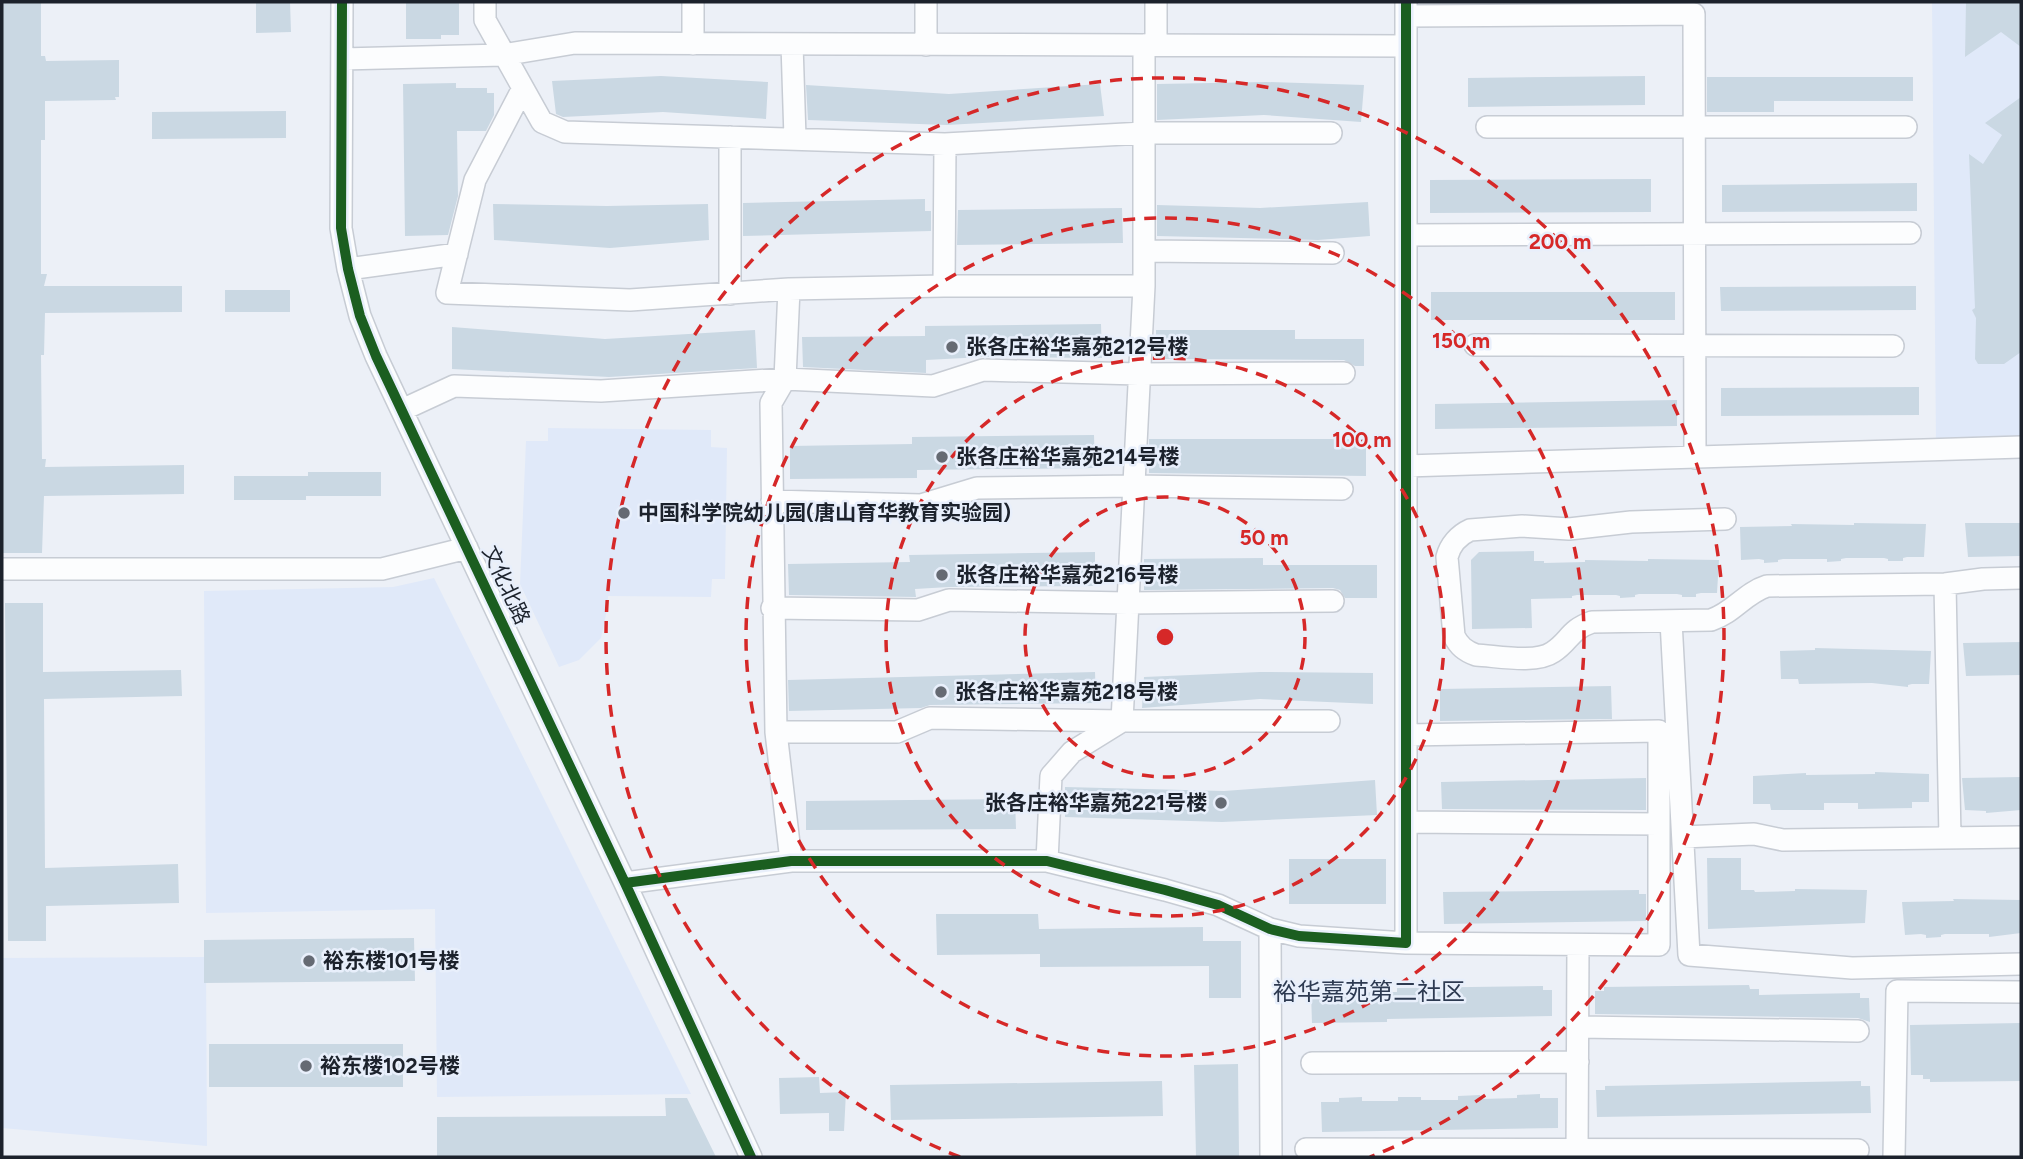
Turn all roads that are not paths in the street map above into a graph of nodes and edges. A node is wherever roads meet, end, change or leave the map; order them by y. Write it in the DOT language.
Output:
graph roads {
  1 [pos="342,2"];
  2 [pos="485,2"];
  3 [pos="693,2"];
  4 [pos="926,2"];
  5 [pos="1156,2"];
  6 [pos="1692,8"];
  7 [pos="1406,9"];
  8 [pos="693,44"];
  9 [pos="792,44"];
  10 [pos="926,45"];
  11 [pos="1150,45"];
  12 [pos="1406,46"];
  13 [pos="503,55"];
  14 [pos="342,59"];
  15 [pos="523,88"];
  16 [pos="1487,127"];
  17 [pos="1694,127"];
  18 [pos="1906,127"];
  19 [pos="1143,133"];
  20 [pos="1331,133"];
  21 [pos="730,136"];
  22 [pos="795,138"];
  23 [pos="945,144"];
  24 [pos="1910,233"];
  25 [pos="1407,234"];
  26 [pos="1695,236"];
  27 [pos="1144,251"];
  28 [pos="1333,253"];
  29 [pos="457,254"];
  30 [pos="348,269"];
  31 [pos="944,286"];
  32 [pos="1144,286"];
  33 [pos="789,289"];
  34 [pos="730,294"];
  35 [pos="1475,345"];
  36 [pos="1695,345"];
  37 [pos="1893,346"];
  38 [pos="1139,373"];
  39 [pos="1343,373"];
  40 [pos="785,379"];
  41 [pos="401,410"];
  42 [pos="2021,447"];
  43 [pos="1695,458"];
  44 [pos="1406,466"];
  45 [pos="1133,486"];
  46 [pos="1342,489"];
  47 [pos="772,501"];
  48 [pos="1725,519"];
  49 [pos="467,548"];
  50 [pos="2,569"];
  51 [pos="2021,578"];
  52 [pos="1945,584"];
  53 [pos="1333,601"];
  54 [pos="1128,603"];
  55 [pos="772,608"];
  56 [pos="1671,621"];
  57 [pos="1122,721"];
  58 [pos="1329,721"];
  59 [pos="776,732"];
  60 [pos="1406,735"];
  61 [pos="1406,822"];
  62 [pos="1658,824"];
  63 [pos="1683,837"];
  64 [pos="2021,837"];
  65 [pos="1950,838"];
  66 [pos="791,861"];
  67 [pos="1047,861"];
  68 [pos="625,883"];
  69 [pos="1270,929"];
  70 [pos="1406,943"];
  71 [pos="1578,945"];
  72 [pos="2021,964"];
  73 [pos="2021,992"];
  74 [pos="1578,1027"];
  75 [pos="1858,1031"];
  76 [pos="1578,1062"];
  77 [pos="1312,1063"];
  78 [pos="1306,1149"];
  79 [pos="1858,1150"];
  80 [pos="1577,1153"];
  81 [pos="751,1157"];
  82 [pos="1271,1157"];
  83 [pos="1894,1157"];
  1 -- 14 [label="street, 文化北路"];
  2 -- 13 [label="street"];
  3 -- 8 [label="street"];
  4 -- 10 [label="street"];
  5 -- 11 [label="street"];
  6 -- 7 [label="street"];
  6 -- 17 [label="street"];
  7 -- 12 [label="street"];
  8 -- 9 [label="street"];
  8 -- 13 [label="street"];
  9 -- 10 [label="street"];
  9 -- 22 [label="street"];
  10 -- 11 [label="street"];
  11 -- 12 [label="street"];
  11 -- 19 [label="street"];
  12 -- 25 [label="street"];
  13 -- 14 [label="street"];
  13 -- 15 [label="street"];
  14 -- 30 [label="street, 文化北路"];
  15 -- 21 [label="street"];
  15 -- 29 [label="street"];
  16 -- 17 [label="street"];
  17 -- 18 [label="street"];
  17 -- 26 [label="street"];
  19 -- 20 [label="street"];
  19 -- 23 [label="street"];
  19 -- 27 [label="street"];
  21 -- 22 [label="street"];
  21 -- 34 [label="street"];
  22 -- 23 [label="street"];
  23 -- 31 [label="street"];
  24 -- 26 [label="street"];
  25 -- 26 [label="street"];
  25 -- 44 [label="street"];
  26 -- 36 [label="street"];
  27 -- 28 [label="street"];
  27 -- 32 [label="street"];
  29 -- 30 [label="street"];
  29 -- 34 [label="street"];
  30 -- 41 [label="street, 文化北路"];
  31 -- 32 [label="street"];
  31 -- 33 [label="street"];
  32 -- 38 [label="street"];
  33 -- 34 [label="street"];
  33 -- 40 [label="street"];
  35 -- 36 [label="street"];
  36 -- 37 [label="street"];
  36 -- 43 [label="street"];
  38 -- 39 [label="street"];
  38 -- 40 [label="street"];
  38 -- 45 [label="street"];
  40 -- 41 [label="street"];
  40 -- 47 [label="street"];
  41 -- 49 [label="street, 文化北路"];
  42 -- 43 [label="street"];
  43 -- 44 [label="street"];
  44 -- 60 [label="street"];
  45 -- 46 [label="street"];
  45 -- 47 [label="street"];
  45 -- 54 [label="street"];
  47 -- 55 [label="street"];
  48 -- 56 [label="street"];
  49 -- 50 [label="street"];
  49 -- 68 [label="street, 文化北路"];
  51 -- 52 [label="street"];
  52 -- 56 [label="street"];
  52 -- 65 [label="street"];
  53 -- 54 [label="street"];
  54 -- 55 [label="street"];
  54 -- 57 [label="street"];
  55 -- 59 [label="street"];
  56 -- 63 [label="street"];
  57 -- 58 [label="street"];
  57 -- 59 [label="street"];
  57 -- 67 [label="street"];
  59 -- 66 [label="street"];
  60 -- 61 [label="street"];
  60 -- 62 [label="street"];
  61 -- 62 [label="street"];
  61 -- 70 [label="street"];
  62 -- 71 [label="street"];
  63 -- 65 [label="street"];
  63 -- 72 [label="street"];
  64 -- 65 [label="street"];
  66 -- 67 [label="street"];
  66 -- 68 [label="street"];
  67 -- 69 [label="street"];
  68 -- 81 [label="street, 文化北路"];
  69 -- 70 [label="street"];
  69 -- 82 [label="street"];
  70 -- 71 [label="street"];
  71 -- 74 [label="street"];
  73 -- 83 [label="street"];
  74 -- 75 [label="street"];
  74 -- 76 [label="street"];
  76 -- 77 [label="street"];
  76 -- 80 [label="street"];
  78 -- 80 [label="street"];
  79 -- 80 [label="street"];
}
